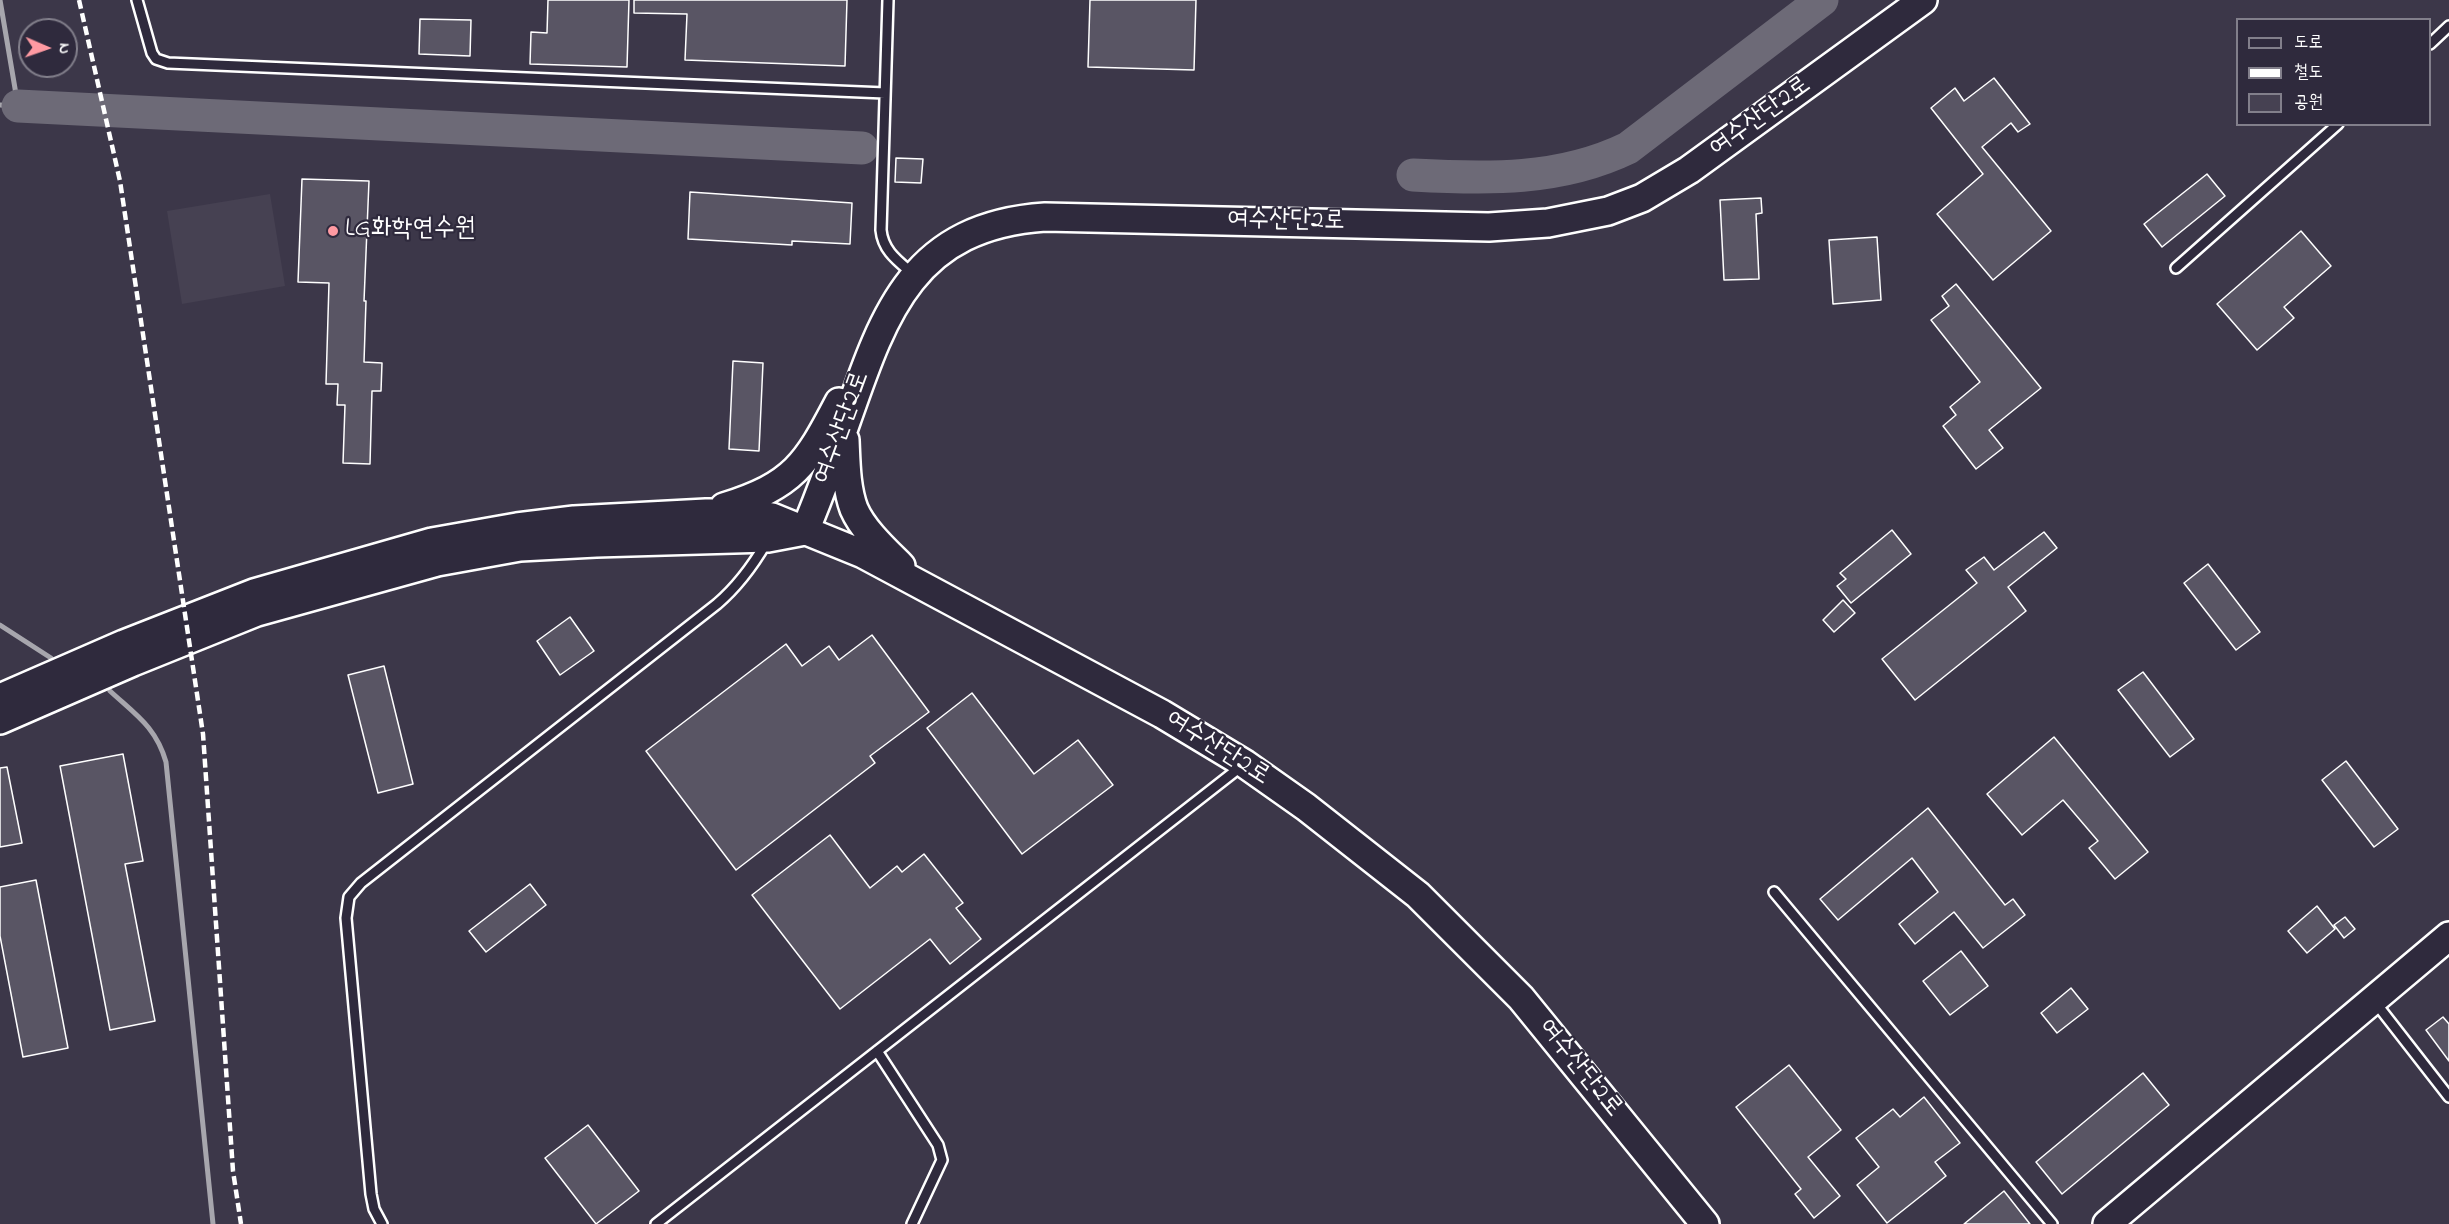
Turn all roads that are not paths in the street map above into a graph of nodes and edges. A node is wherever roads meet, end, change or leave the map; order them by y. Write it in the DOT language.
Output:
graph roads {
  1 [pos="137,0"];
  2 [pos="888,0"];
  3 [pos="1923,0"];
  4 [pos="2449,26"];
  5 [pos="2431,43"];
  6 [pos="885,93"];
  7 [pos="2336,126"];
  8 [pos="2176,268"];
  9 [pos="915,275"];
  10 [pos="867,362"];
  11 [pos="844,429"];
  12 [pos="706,513"];
  13 [pos="805,531"];
  14 [pos="768,538"];
  15 [pos="922,586"];
  16 [pos="0,698"];
  17 [pos="0,720"];
  18 [pos="1245,764"];
  19 [pos="1774,892"];
  20 [pos="2449,936"];
  21 [pos="2374,1000"];
  22 [pos="877,1052"];
  23 [pos="2449,1097"];
  24 [pos="382,1224"];
  25 [pos="656,1224"];
  26 [pos="912,1224"];
  27 [pos="1705,1224"];
  28 [pos="2052,1224"];
  29 [pos="2107,1224"];
  1 -- 6 [label="lane"];
  2 -- 6 [label="lane"];
  3 -- 9 [label="street, 여수산단2로"];
  4 -- 5 [label="lane"];
  6 -- 9 [label="lane"];
  7 -- 8 [label="lane"];
  9 -- 10 [label="street, 여수산단2로"];
  10 -- 11 [label="street, 여수산단2로"];
  10 -- 12 [label="street"];
  11 -- 13 [label="street, 여수산단2로"];
  11 -- 15 [label="street"];
  12 -- 13 [label="street"];
  12 -- 16 [label="street"];
  13 -- 14 [label="street"];
  13 -- 15 [label="street, 여수산단2로"];
  14 -- 17 [label="street"];
  14 -- 24 [label="lane"];
  15 -- 18 [label="street, 여수산단2로"];
  18 -- 22 [label="lane"];
  18 -- 27 [label="street, 여수산단2로"];
  19 -- 28 [label="lane"];
  20 -- 21 [label="street"];
  21 -- 23 [label="lane"];
  21 -- 29 [label="street"];
  22 -- 25 [label="lane"];
  22 -- 26 [label="lane"];
}
